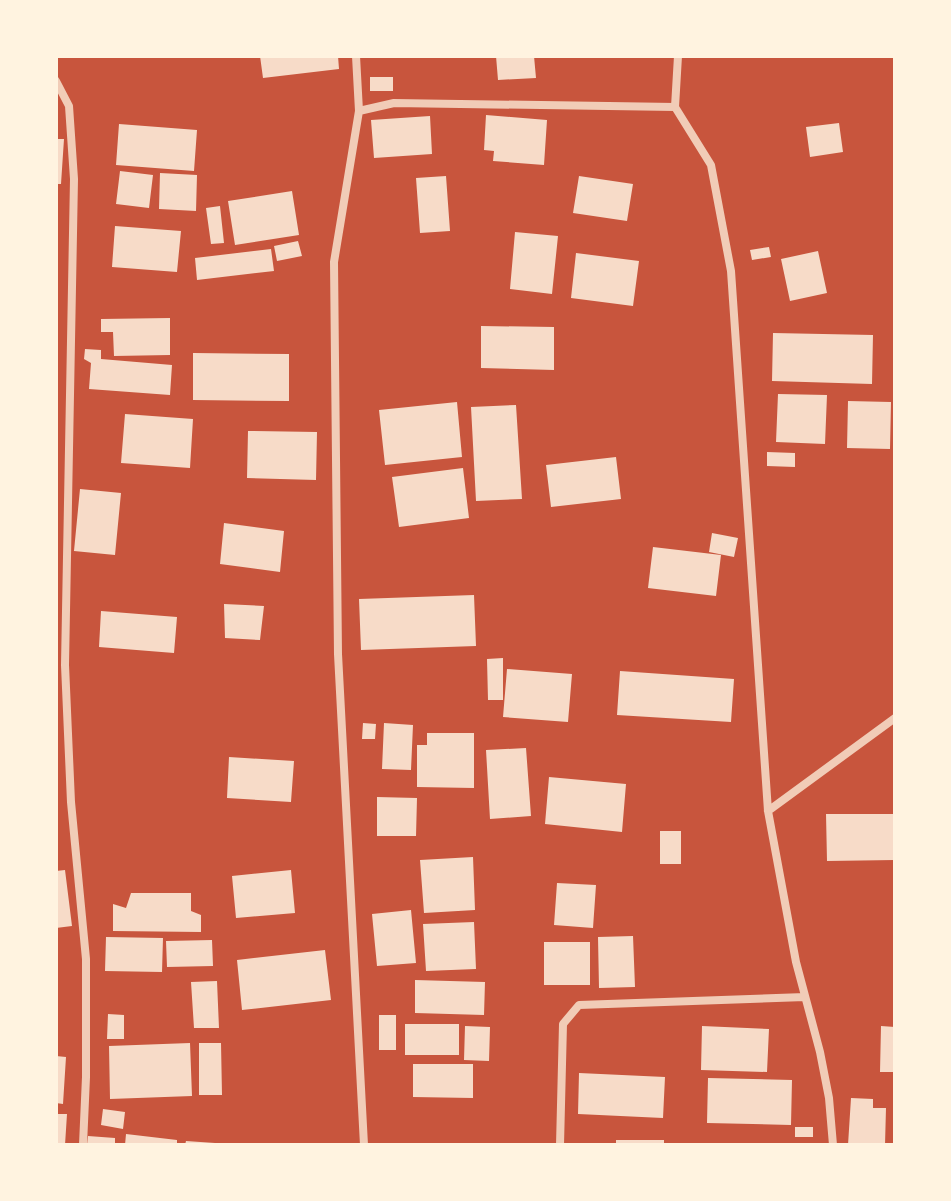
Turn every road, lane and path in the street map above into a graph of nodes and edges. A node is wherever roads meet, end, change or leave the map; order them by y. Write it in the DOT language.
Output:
graph roads {
  1 [pos="356,56"];
  2 [pos="678,56"];
  3 [pos="56,81"];
  4 [pos="675,107"];
  5 [pos="359,111"];
  6 [pos="895,718"];
  7 [pos="768,811"];
  8 [pos="805,997"];
  9 [pos="83,1145"];
  10 [pos="364,1145"];
  11 [pos="560,1145"];
  12 [pos="833,1145"];
  1 -- 5 [label="street"];
  2 -- 4 [label="street"];
  3 -- 9 [label="street"];
  4 -- 5 [label="street"];
  4 -- 7 [label="street"];
  5 -- 10 [label="street"];
  6 -- 7 [label="street"];
  7 -- 8 [label="street"];
  8 -- 11 [label="street"];
  8 -- 12 [label="street"];
}
